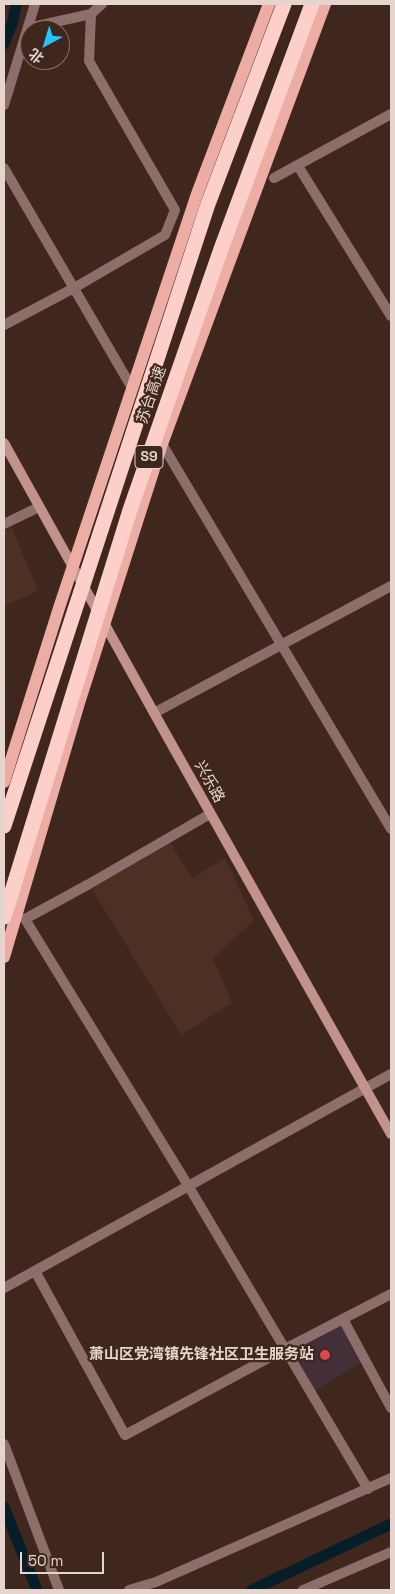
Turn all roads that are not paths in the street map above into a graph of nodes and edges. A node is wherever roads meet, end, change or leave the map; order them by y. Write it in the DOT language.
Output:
graph roads {
  1 [pos="35,4"];
  2 [pos="102,4"];
  3 [pos="269,4"];
  4 [pos="284,4"];
  5 [pos="312,4"];
  6 [pos="325,4"];
  7 [pos="91,14"];
  8 [pos="30,20"];
  9 [pos="64,20"];
  10 [pos="20,54"];
  11 [pos="4,105"];
  12 [pos="391,114"];
  13 [pos="298,166"];
  14 [pos="4,168"];
  15 [pos="274,178"];
  16 [pos="74,288"];
  17 [pos="391,316"];
  18 [pos="4,325"];
  19 [pos="132,388"];
  20 [pos="4,443"];
  21 [pos="162,444"];
  22 [pos="39,507"];
  23 [pos="4,524"];
  24 [pos="73,567"];
  25 [pos="391,586"];
  26 [pos="105,625"];
  27 [pos="282,644"];
  28 [pos="154,713"];
  29 [pos="4,782"];
  30 [pos="210,814"];
  31 [pos="4,826"];
  32 [pos="391,829"];
  33 [pos="4,917"];
  34 [pos="4,957"];
  35 [pos="391,1074"];
  36 [pos="365,1089"];
  37 [pos="391,1134"];
  38 [pos="189,1187"];
  39 [pos="35,1271"];
  40 [pos="4,1288"];
  41 [pos="391,1294"];
  42 [pos="343,1319"];
  43 [pos="285,1349"];
  44 [pos="391,1408"];
  45 [pos="4,1444"];
  46 [pos="391,1478"];
  47 [pos="368,1489"];
  48 [pos="391,1552"];
  49 [pos="59,1590"];
  50 [pos="129,1590"];
  51 [pos="303,1590"];
  1 -- 8 [label="street"];
  2 -- 7 [label="street"];
  3 -- 19 [label="main road"];
  4 -- 31 [label="highway, 苏台高速 / S9, bridge"];
  5 -- 33 [label="highway, 苏台高速 / S9, bridge"];
  6 -- 21 [label="main road"];
  7 -- 9 [label="street"];
  7 -- 16 [label="street"];
  10 -- 11 [label="street"];
  12 -- 13 [label="street"];
  13 -- 15 [label="street"];
  13 -- 17 [label="street"];
  14 -- 16 [label="street"];
  16 -- 18 [label="street"];
  16 -- 19 [label="street"];
  19 -- 24 [label="main road"];
  20 -- 22 [label="main road, 兴乐路"];
  21 -- 26 [label="main road"];
  21 -- 27 [label="street"];
  22 -- 23 [label="street"];
  22 -- 24 [label="main road, 兴乐路"];
  24 -- 26 [label="main road, 兴乐路"];
  24 -- 29 [label="main road"];
  25 -- 27 [label="street"];
  26 -- 28 [label="main road, 兴乐路"];
  26 -- 34 [label="main road"];
  27 -- 28 [label="street"];
  27 -- 32 [label="street"];
  28 -- 30 [label="main road, 兴乐路"];
  30 -- 36 [label="main road, 兴乐路"];
  30 -- 38 [label="street"];
  35 -- 36 [label="street"];
  36 -- 37 [label="main road, 兴乐路"];
  36 -- 38 [label="street"];
  38 -- 39 [label="street"];
  38 -- 43 [label="street"];
  39 -- 40 [label="street"];
  39 -- 43 [label="street"];
  41 -- 42 [label="street"];
  42 -- 43 [label="street"];
  42 -- 44 [label="street"];
  43 -- 47 [label="street"];
  45 -- 49 [label="street"];
  46 -- 47 [label="street"];
  47 -- 50 [label="street"];
  48 -- 51 [label="street"];
}
